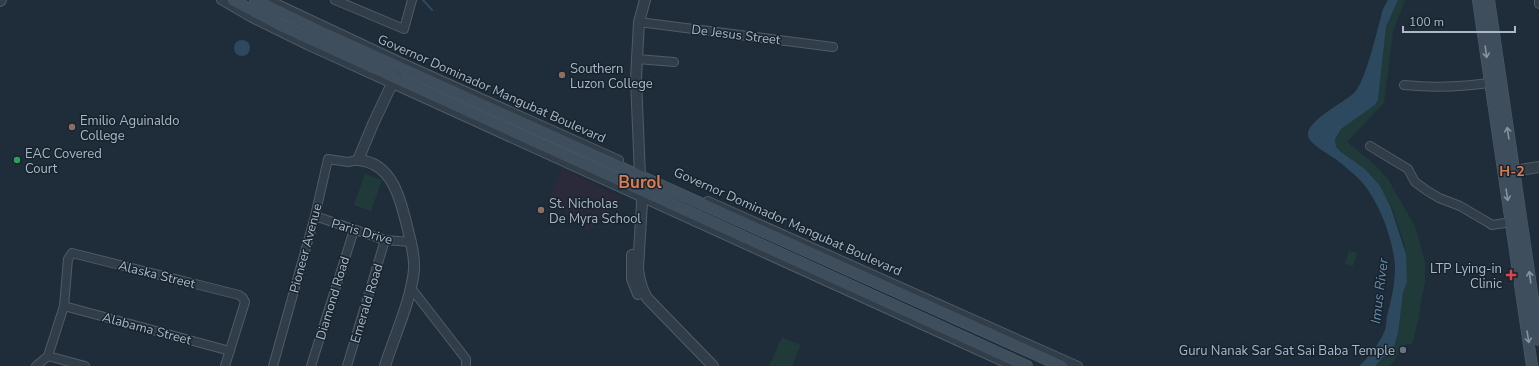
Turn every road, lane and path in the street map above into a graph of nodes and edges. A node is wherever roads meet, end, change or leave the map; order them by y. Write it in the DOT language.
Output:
graph roads {
  1 [pos="221,0"];
  2 [pos="233,0"];
  3 [pos="335,0"];
  4 [pos="412,0"];
  5 [pos="645,0"];
  6 [pos="1478,0"];
  7 [pos="1489,0"];
  8 [pos="1538,0"];
  9 [pos="261,1"];
  10 [pos="1539,4"];
  11 [pos="271,19"];
  12 [pos="639,22"];
  13 [pos="833,47"];
  14 [pos="637,59"];
  15 [pos="674,62"];
  16 [pos="400,68"];
  17 [pos="395,81"];
  18 [pos="1495,82"];
  19 [pos="1404,85"];
  20 [pos="1370,146"];
  21 [pos="361,160"];
  22 [pos="1539,167"];
  23 [pos="1509,172"];
  24 [pos="640,173"];
  25 [pos="640,193"];
  26 [pos="315,216"];
  27 [pos="1511,222"];
  28 [pos="354,230"];
  29 [pos="385,240"];
  30 [pos="411,242"];
  31 [pos="788,243"];
  32 [pos="782,255"];
  33 [pos="411,288"];
  34 [pos="64,306"];
  35 [pos="1533,313"];
  36 [pos="1539,340"];
  37 [pos="230,351"];
  38 [pos="48,356"];
  39 [pos="36,366"];
  40 [pos="85,366"];
  41 [pos="225,366"];
  42 [pos="272,366"];
  43 [pos="311,366"];
  44 [pos="347,366"];
  45 [pos="385,366"];
  46 [pos="466,366"];
  47 [pos="706,366"];
  48 [pos="713,366"];
  49 [pos="1012,366"];
  50 [pos="1027,366"];
  51 [pos="1061,366"];
  52 [pos="1078,366"];
  53 [pos="1532,366"];
  1 -- 11 [label="street, Governor Dominador Mangubat Boulevard"];
  2 -- 11 [label="main road, Governor Dominador Mangubat Boulevard"];
  3 -- 4 [label="street"];
  5 -- 12 [label="street"];
  6 -- 18 [label="main road, one-way"];
  7 -- 18 [label="main road"];
  8 -- 10 [label="street"];
  9 -- 11 [label="main road, Governor Dominador Mangubat Boulevard"];
  9 -- 24 [label="street, Governor Dominador Mangubat Boulevard"];
  11 -- 16 [label="main road, Governor Dominador Mangubat Boulevard"];
  11 -- 17 [label="main road, Governor Dominador Mangubat Boulevard"];
  12 -- 13 [label="street, De Jesus Street"];
  12 -- 14 [label="street"];
  14 -- 15 [label="street"];
  14 -- 24 [label="street"];
  16 -- 17 [label="street"];
  16 -- 24 [label="main road, Governor Dominador Mangubat Boulevard"];
  17 -- 21 [label="street"];
  17 -- 25 [label="main road, Governor Dominador Mangubat Boulevard"];
  18 -- 19 [label="street"];
  18 -- 23 [label="main road"];
  20 -- 27 [label="street"];
  21 -- 26 [label="street, Pioneer Avenue"];
  21 -- 30 [label="street"];
  22 -- 23 [label="street"];
  23 -- 27 [label="main road, one-way"];
  35 -- 23 [label="main road, one-way"];
  24 -- 25 [label="street"];
  24 -- 31 [label="main road, Governor Dominador Mangubat Boulevard"];
  24 -- 52 [label="street, Governor Dominador Mangubat Boulevard"];
  25 -- 32 [label="main road, Governor Dominador Mangubat Boulevard"];
  25 -- 47 [label="street"];
  25 -- 48 [label="street"];
  25 -- 49 [label="street, Governor Dominador Mangubat Boulevard"];
  26 -- 28 [label="street, Paris Drive"];
  26 -- 42 [label="street, Pioneer Avenue"];
  27 -- 35 [label="main road"];
  28 -- 29 [label="street, Paris Drive"];
  28 -- 43 [label="street, Diamond Road"];
  29 -- 30 [label="street, Paris Drive"];
  29 -- 44 [label="street, Emerald Road"];
  30 -- 33 [label="street"];
  31 -- 32 [label="main road"];
  31 -- 51 [label="main road, Governor Dominador Mangubat Boulevard"];
  32 -- 50 [label="main road, Governor Dominador Mangubat Boulevard"];
  33 -- 45 [label="street"];
  33 -- 46 [label="street"];
  34 -- 37 [label="street, Alabama Street"];
  34 -- 37 [label="street, Alaska Street"];
  34 -- 38 [label="street"];
  35 -- 36 [label="main road"];
  35 -- 53 [label="main road, one-way"];
  37 -- 41 [label="street"];
  38 -- 39 [label="street"];
  38 -- 40 [label="street"];
}
